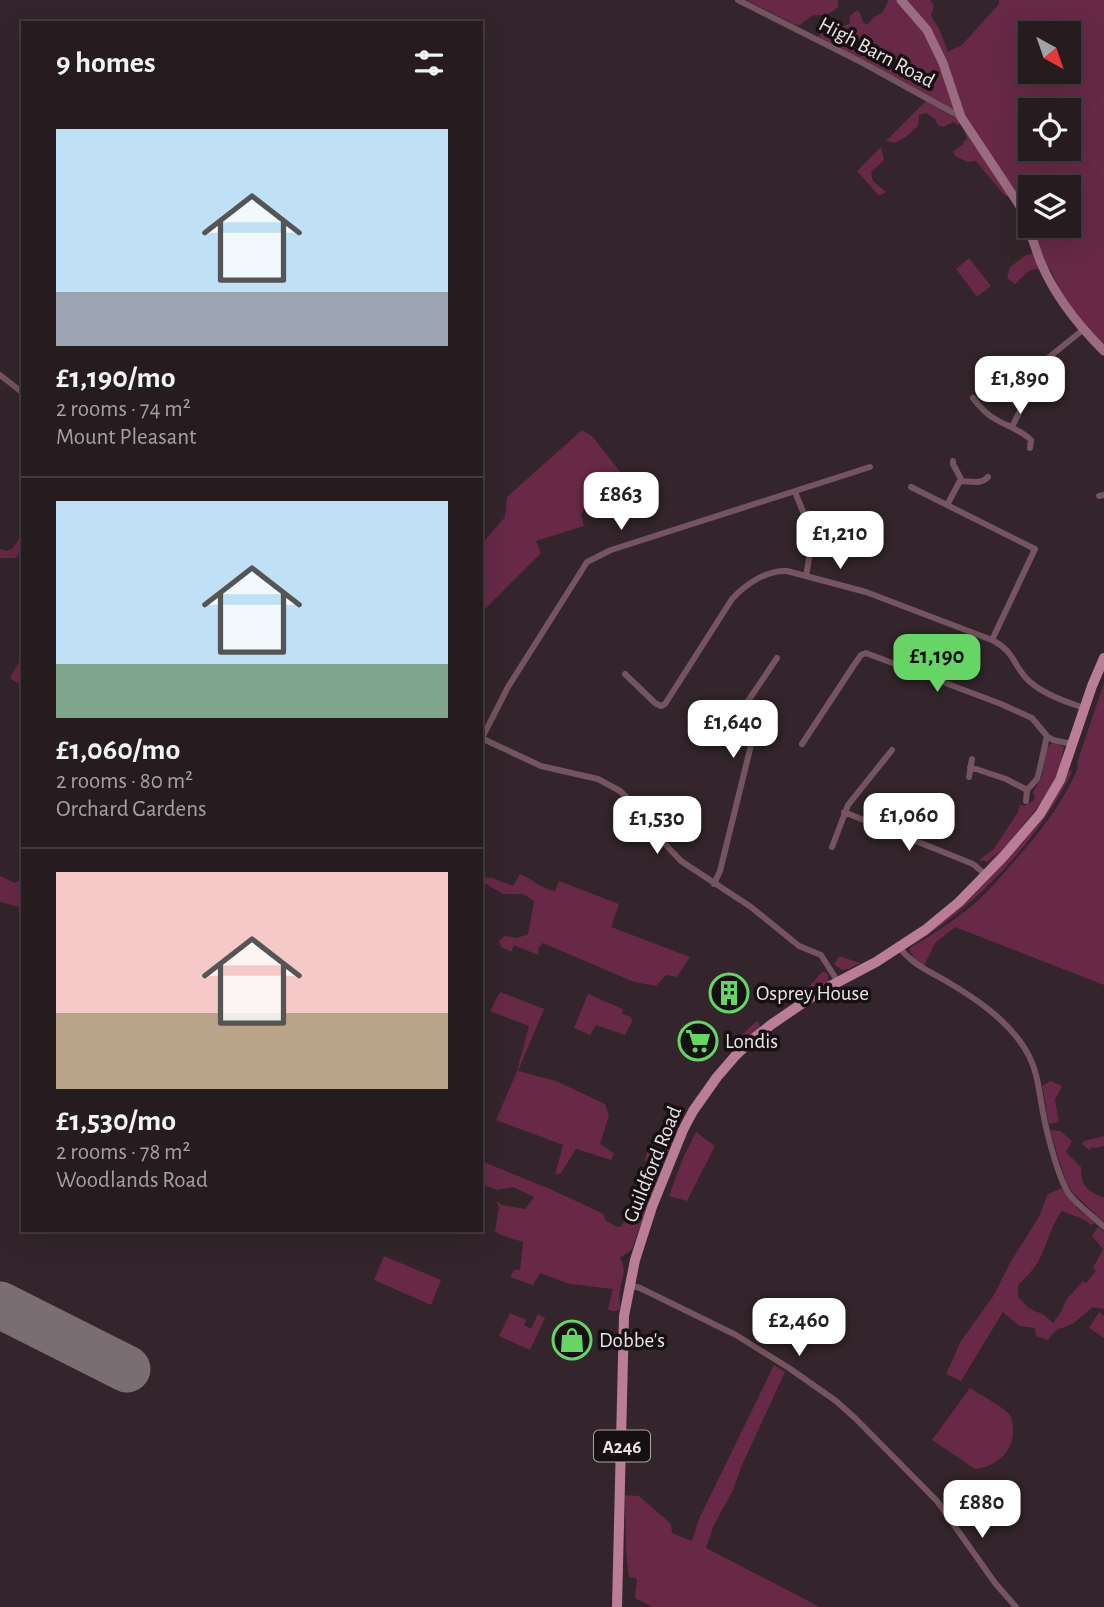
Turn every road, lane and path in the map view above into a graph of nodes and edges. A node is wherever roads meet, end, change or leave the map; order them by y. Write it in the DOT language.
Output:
graph roads {
  1 [pos="738,0"];
  2 [pos="901,0"];
  3 [pos="961,117"];
  4 [pos="1084,329"];
  5 [pos="1104,351"];
  6 [pos="0,375"];
  7 [pos="21,391"];
  8 [pos="973,398"];
  9 [pos="1012,427"];
  10 [pos="1030,448"];
  11 [pos="953,461"];
  12 [pos="870,467"];
  13 [pos="988,477"];
  14 [pos="960,481"];
  15 [pos="911,487"];
  16 [pos="795,492"];
  17 [pos="947,505"];
  18 [pos="806,576"];
  19 [pos="992,640"];
  20 [pos="777,658"];
  21 [pos="1104,658"];
  22 [pos="625,674"];
  23 [pos="1084,708"];
  24 [pos="483,734"];
  25 [pos="1047,736"];
  26 [pos="483,739"];
  27 [pos="802,744"];
  28 [pos="1073,744"];
  29 [pos="892,750"];
  30 [pos="972,759"];
  31 [pos="970,767"];
  32 [pos="969,777"];
  33 [pos="1027,790"];
  34 [pos="1026,801"];
  35 [pos="844,812"];
  36 [pos="832,847"];
  37 [pos="986,875"];
  38 [pos="715,884"];
  39 [pos="899,947"];
  40 [pos="838,982"];
  41 [pos="1104,1227"];
  42 [pos="629,1285"];
  43 [pos="617,1607"];
  44 [pos="1016,1607"];
  1 -- 3 [label="street, High Barn Road"];
  2 -- 3 [label="street"];
  3 -- 4 [label="street"];
  4 -- 5 [label="street"];
  4 -- 9 [label="street"];
  6 -- 7 [label="street"];
  8 -- 9 [label="street"];
  9 -- 10 [label="street"];
  11 -- 14 [label="street"];
  12 -- 16 [label="street"];
  13 -- 14 [label="street"];
  14 -- 17 [label="street"];
  15 -- 17 [label="street"];
  16 -- 18 [label="street"];
  16 -- 24 [label="street"];
  17 -- 19 [label="street"];
  18 -- 19 [label="street"];
  18 -- 22 [label="street"];
  19 -- 23 [label="street"];
  20 -- 38 [label="street"];
  21 -- 23 [label="main road, Guildford Road / A246"];
  23 -- 28 [label="main road, Guildford Road / A246"];
  25 -- 27 [label="street"];
  25 -- 28 [label="street"];
  25 -- 33 [label="street"];
  26 -- 38 [label="street"];
  28 -- 37 [label="main road, Guildford Road / A246"];
  29 -- 35 [label="street"];
  30 -- 31 [label="street"];
  31 -- 32 [label="street"];
  31 -- 33 [label="street"];
  33 -- 34 [label="street"];
  35 -- 36 [label="street"];
  35 -- 37 [label="street"];
  37 -- 39 [label="main road, Guildford Road / A246"];
  38 -- 40 [label="street"];
  39 -- 40 [label="main road, Guildford Road / A246"];
  39 -- 41 [label="street"];
  40 -- 42 [label="main road, Guildford Road / A246"];
  42 -- 43 [label="main road, Guildford Road / A246"];
  42 -- 44 [label="street"];
}
